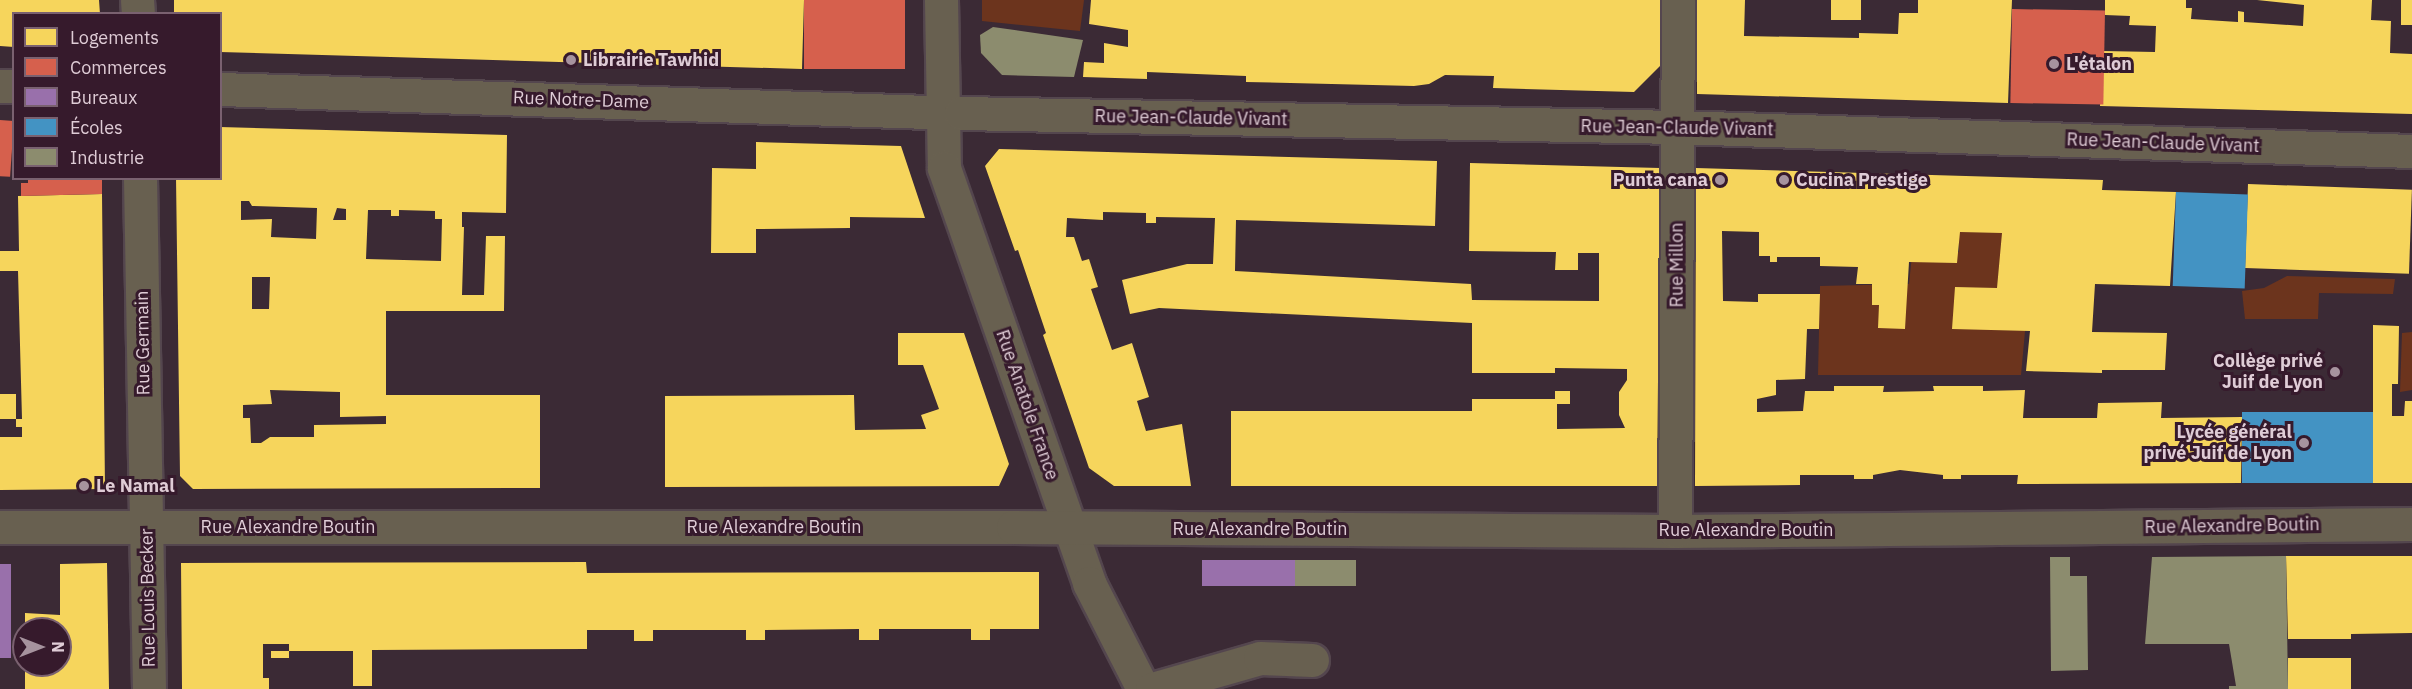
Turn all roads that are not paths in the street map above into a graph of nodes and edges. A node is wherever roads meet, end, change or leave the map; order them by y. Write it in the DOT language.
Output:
graph roads {
  1 [pos="942,0"];
  2 [pos="1678,0"];
  3 [pos="222,89"];
  4 [pos="941,112"];
  5 [pos="1677,128"];
  6 [pos="2412,151"];
  7 [pos="140,180"];
  8 [pos="147,518"];
  9 [pos="2412,524"];
  10 [pos="0,527"];
  11 [pos="1070,528"];
  12 [pos="1675,531"];
  13 [pos="1312,660"];
  14 [pos="149,689"];
  15 [pos="1143,689"];
  16 [pos="1152,689"];
  1 -- 4 [label="street, Rue Anatole France"];
  2 -- 5 [label="street, Rue Millon"];
  3 -- 4 [label="street, Rue Notre-Dame"];
  4 -- 5 [label="street, Rue Jean-Claude Vivant"];
  4 -- 11 [label="street, Rue Anatole France"];
  5 -- 6 [label="street, Rue Jean-Claude Vivant"];
  5 -- 12 [label="street, Rue Millon"];
  7 -- 8 [label="street, Rue Germain"];
  8 -- 10 [label="street, Rue Alexandre Boutin"];
  8 -- 11 [label="street, Rue Alexandre Boutin"];
  8 -- 14 [label="street, Rue Louis Becker"];
  9 -- 12 [label="street, Rue Alexandre Boutin"];
  11 -- 12 [label="street, Rue Alexandre Boutin"];
  11 -- 15 [label="street, Rue Anatole France"];
  13 -- 16 [label="street"];
}
